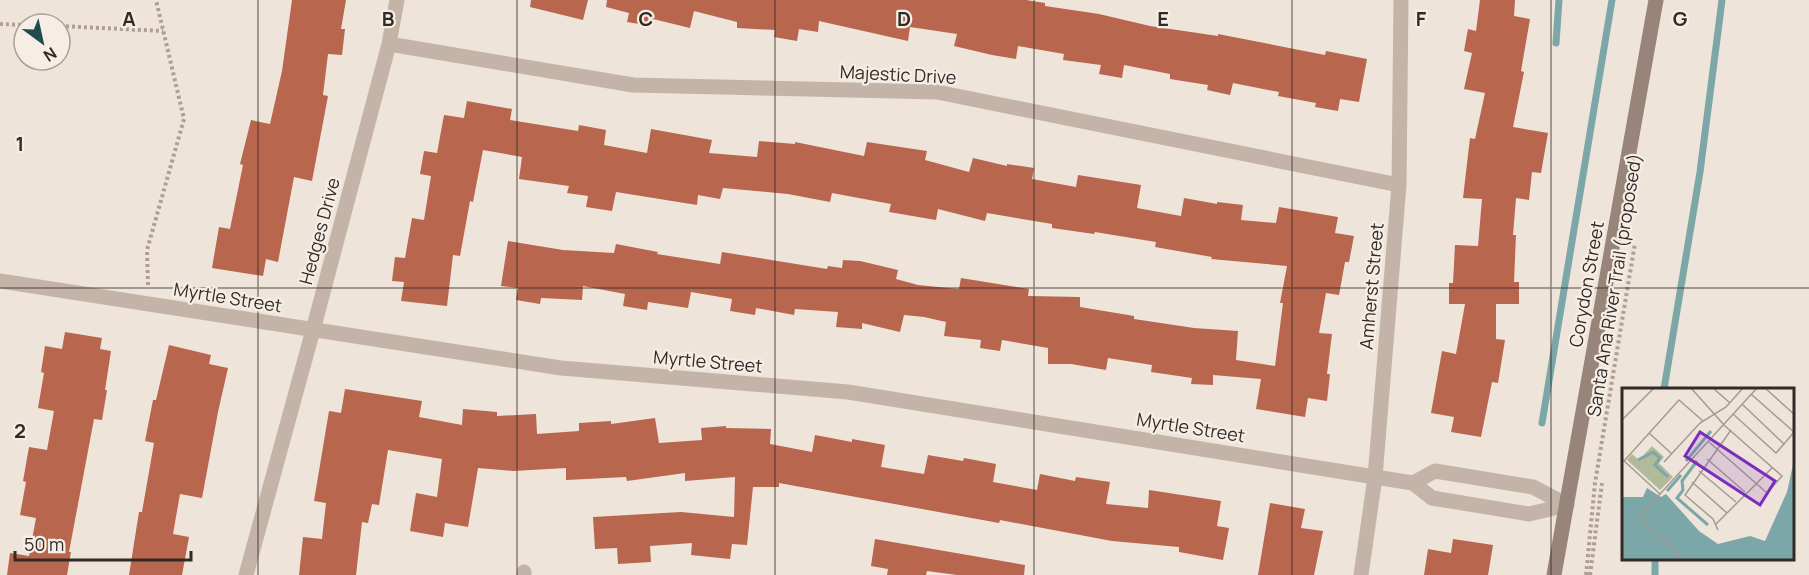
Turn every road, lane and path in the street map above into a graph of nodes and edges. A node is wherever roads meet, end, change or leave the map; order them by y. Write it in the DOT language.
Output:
graph roads {
  1 [pos="156,0"];
  2 [pos="397,0"];
  3 [pos="1401,0"];
  4 [pos="1656,0"];
  5 [pos="72,27"];
  6 [pos="163,31"];
  7 [pos="389,44"];
  8 [pos="1399,185"];
  9 [pos="1636,236"];
  10 [pos="0,280"];
  11 [pos="148,304"];
  12 [pos="313,330"];
  13 [pos="1375,477"];
  14 [pos="1413,483"];
  15 [pos="1602,483"];
  16 [pos="1566,505"];
  17 [pos="246,575"];
  18 [pos="1361,575"];
  19 [pos="1554,575"];
  20 [pos="1588,575"];
  1 -- 6 [label="path"];
  2 -- 7 [label="street, Hedges Drive"];
  3 -- 8 [label="street, Amherst Street"];
  4 -- 16 [label="main road, Corydon Street"];
  5 -- 6 [label="path"];
  6 -- 11 [label="path"];
  7 -- 8 [label="street, Majestic Drive"];
  7 -- 12 [label="street, Hedges Drive"];
  8 -- 13 [label="street, Amherst Street"];
  9 -- 20 [label="path, Santa Ana River Trail (proposed)"];
  10 -- 11 [label="street, Myrtle Street"];
  11 -- 12 [label="street, Myrtle Street"];
  12 -- 13 [label="street, Myrtle Street"];
  12 -- 17 [label="street, Hedges Drive"];
  13 -- 14 [label="street, Myrtle Street"];
  13 -- 18 [label="street, Amherst Street"];
  14 -- 16 [label="street, Myrtle Street"];
  14 -- 16 [label="street"];
  15 -- 20 [label="path"];
  16 -- 19 [label="main road, Corydon Street"];
}
